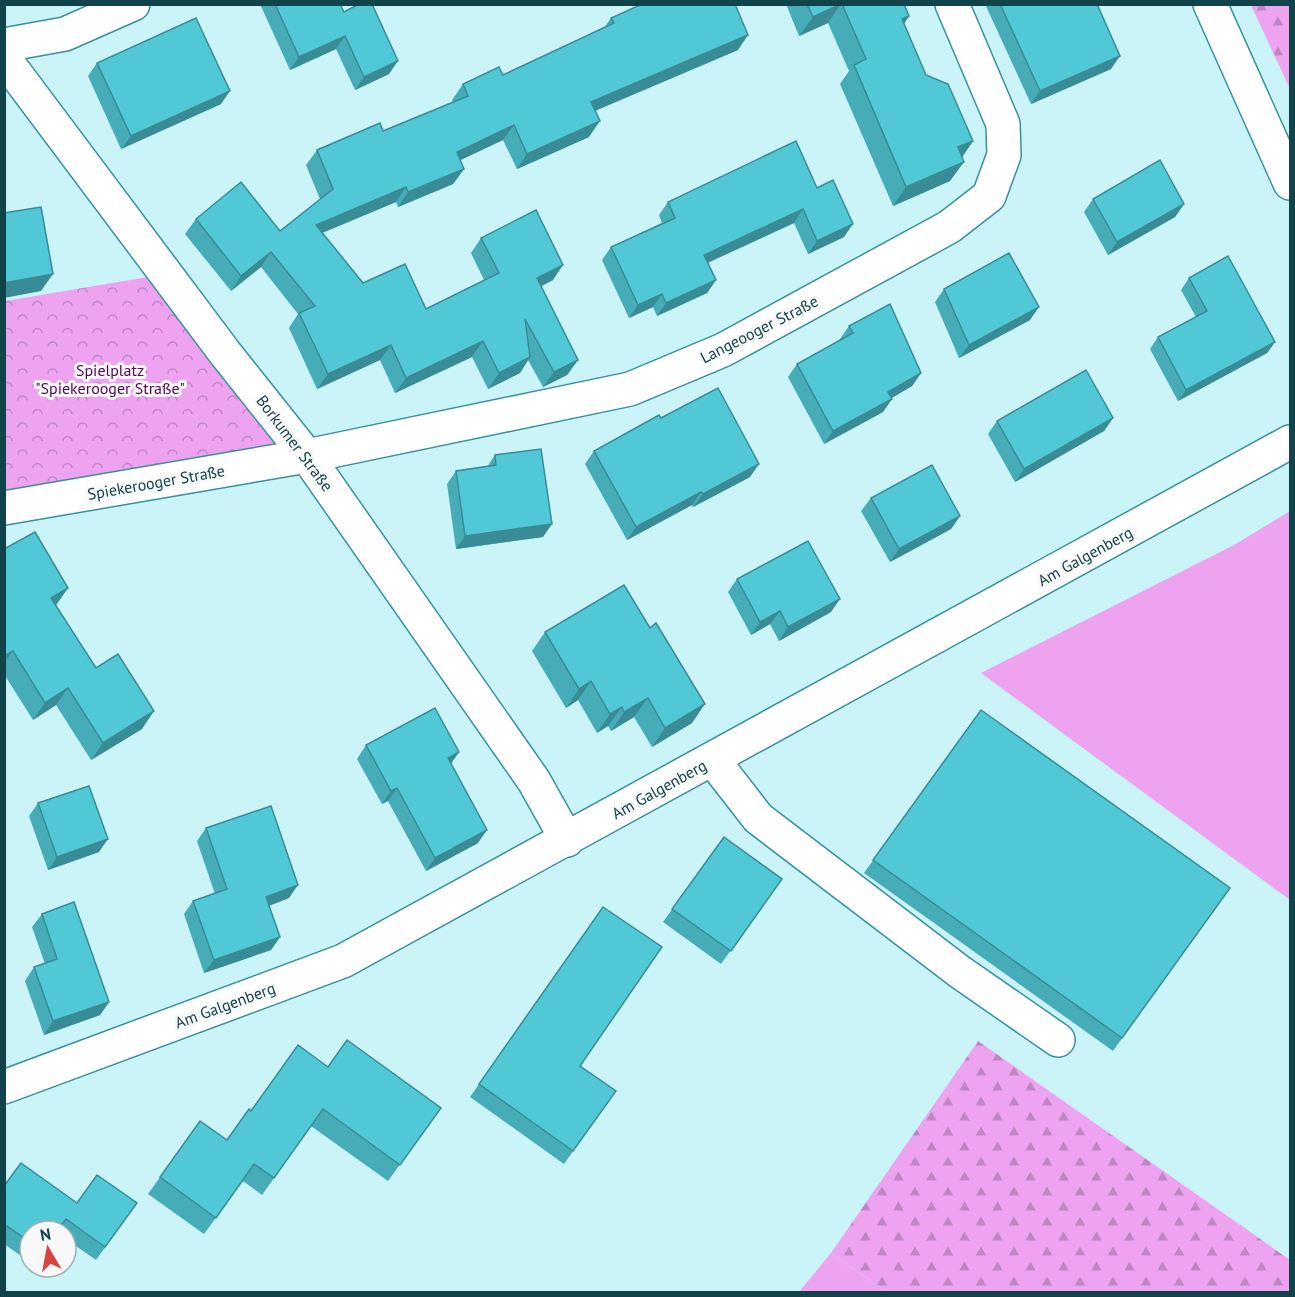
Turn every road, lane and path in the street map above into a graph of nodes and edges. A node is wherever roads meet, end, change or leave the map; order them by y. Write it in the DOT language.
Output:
graph roads {
  1 [pos="133,4"];
  2 [pos="952,4"];
  3 [pos="1210,4"];
  4 [pos="4,45"];
  5 [pos="4,58"];
  6 [pos="1290,183"];
  7 [pos="1290,442"];
  8 [pos="307,456"];
  9 [pos="4,508"];
  10 [pos="713,760"];
  11 [pos="567,840"];
  12 [pos="1058,1040"];
  13 [pos="4,1087"];
  1 -- 4 [label="street"];
  2 -- 8 [label="street, Langeooger Straße"];
  3 -- 6 [label="street"];
  5 -- 8 [label="street, Borkumer Straße"];
  7 -- 10 [label="street, Am Galgenberg"];
  8 -- 9 [label="street, Spiekerooger Straße"];
  8 -- 11 [label="street, Borkumer Straße"];
  10 -- 11 [label="street, Am Galgenberg"];
  10 -- 12 [label="street"];
  11 -- 13 [label="street, Am Galgenberg"];
}
